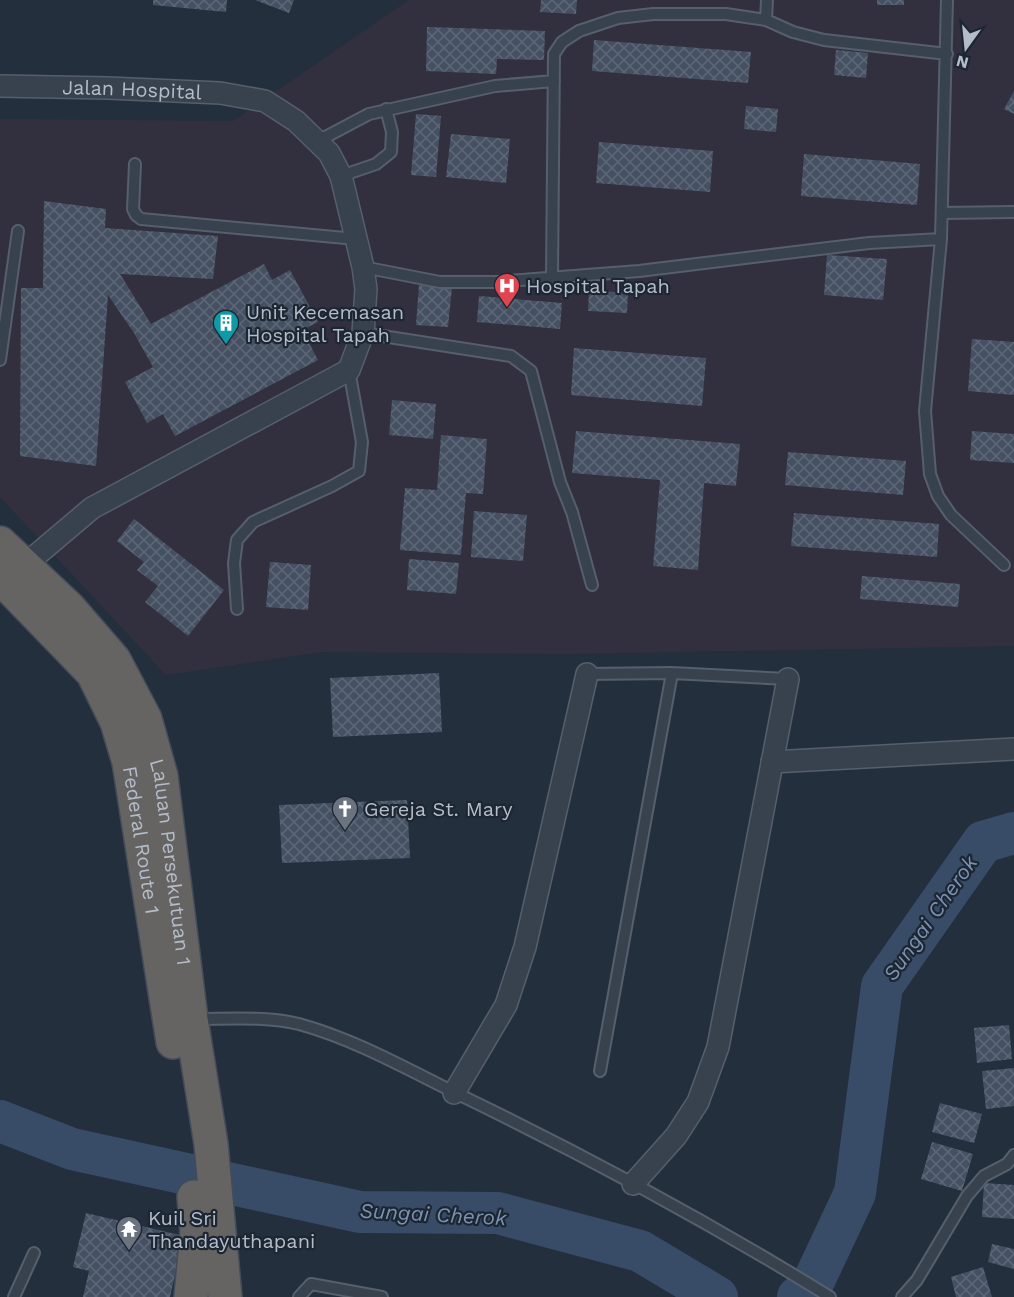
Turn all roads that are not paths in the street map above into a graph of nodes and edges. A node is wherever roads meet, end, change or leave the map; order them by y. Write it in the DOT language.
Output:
graph roads {
  1 [pos="767,0"];
  2 [pos="947,0"];
  3 [pos="766,20"];
  4 [pos="947,54"];
  5 [pos="554,81"];
  6 [pos="0,86"];
  7 [pos="386,109"];
  8 [pos="318,141"];
  9 [pos="135,164"];
  10 [pos="341,176"];
  11 [pos="1014,212"];
  12 [pos="942,213"];
  13 [pos="18,231"];
  14 [pos="356,239"];
  15 [pos="941,239"];
  16 [pos="363,267"];
  17 [pos="552,278"];
  18 [pos="363,333"];
  19 [pos="0,360"];
  20 [pos="349,370"];
  21 [pos="1004,565"];
  22 [pos="7,567"];
  23 [pos="592,585"];
  24 [pos="237,609"];
  25 [pos="672,673"];
  26 [pos="586,674"];
  27 [pos="788,679"];
  28 [pos="1014,749"];
  29 [pos="772,762"];
  30 [pos="191,1019"];
  31 [pos="600,1071"];
  32 [pos="454,1093"];
  33 [pos="200,1144"];
  34 [pos="1014,1155"];
  35 [pos="633,1184"];
  36 [pos="208,1233"];
  37 [pos="34,1253"];
  38 [pos="14,1297"];
  39 [pos="191,1297"];
  40 [pos="225,1297"];
  41 [pos="299,1297"];
  42 [pos="382,1297"];
  43 [pos="830,1297"];
  44 [pos="902,1297"];
  1 -- 3 [label="lane"];
  2 -- 4 [label="lane"];
  3 -- 4 [label="lane"];
  3 -- 5 [label="lane"];
  4 -- 12 [label="lane"];
  5 -- 7 [label="lane"];
  5 -- 17 [label="lane"];
  6 -- 8 [label="street, Jalan Hospital"];
  7 -- 8 [label="lane"];
  7 -- 10 [label="lane"];
  8 -- 10 [label="street"];
  9 -- 14 [label="lane"];
  10 -- 14 [label="street"];
  11 -- 12 [label="lane"];
  12 -- 15 [label="lane"];
  13 -- 19 [label="lane"];
  14 -- 16 [label="street"];
  15 -- 17 [label="lane"];
  15 -- 21 [label="lane"];
  16 -- 17 [label="lane"];
  16 -- 18 [label="street"];
  18 -- 20 [label="street"];
  18 -- 23 [label="lane"];
  20 -- 22 [label="street"];
  20 -- 24 [label="lane"];
  22 -- 30 [label="highway, Laluan Persekutuan 1"];
  22 -- 33 [label="highway, Federal Route 1"];
  25 -- 26 [label="lane"];
  25 -- 27 [label="lane"];
  25 -- 31 [label="lane"];
  26 -- 32 [label="street"];
  27 -- 29 [label="street"];
  28 -- 29 [label="street"];
  29 -- 35 [label="street"];
  30 -- 32 [label="lane"];
  30 -- 33 [label="highway, Laluan Persekutuan 1"];
  32 -- 35 [label="lane"];
  33 -- 36 [label="highway, Laluan Persekutuan 1"];
  34 -- 44 [label="lane"];
  35 -- 43 [label="lane"];
  36 -- 39 [label="highway"];
  36 -- 40 [label="highway"];
  37 -- 38 [label="lane"];
  41 -- 42 [label="lane"];
}
